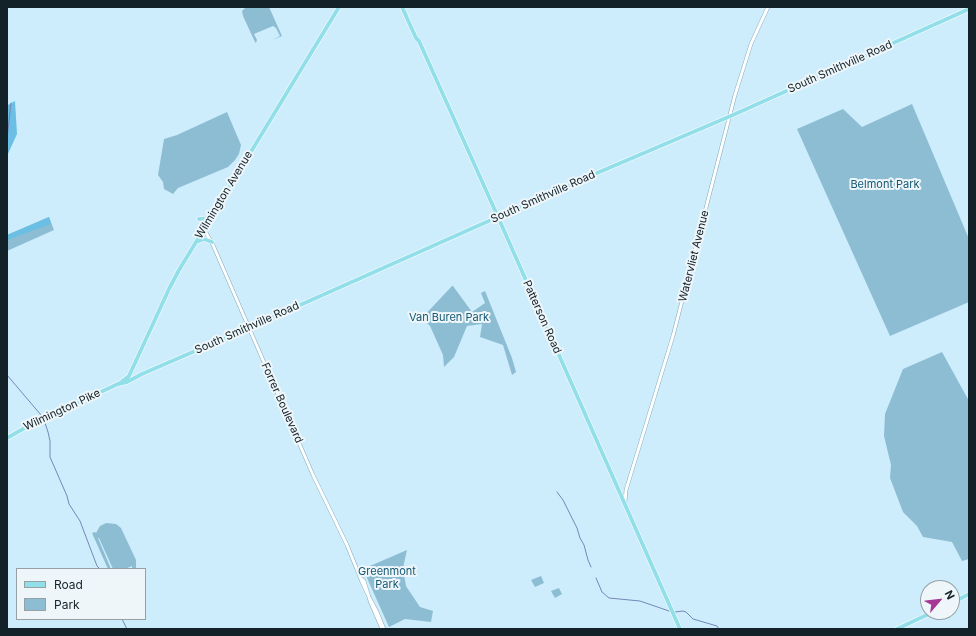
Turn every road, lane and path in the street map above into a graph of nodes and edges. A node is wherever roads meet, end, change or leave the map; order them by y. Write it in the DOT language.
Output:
graph roads {
  1 [pos="339,7"];
  2 [pos="402,7"];
  3 [pos="768,7"];
  4 [pos="969,9"];
  5 [pos="730,117"];
  6 [pos="212,216"];
  7 [pos="498,218"];
  8 [pos="199,219"];
  9 [pos="204,229"];
  10 [pos="196,242"];
  11 [pos="212,242"];
  12 [pos="249,327"];
  13 [pos="135,364"];
  14 [pos="142,374"];
  15 [pos="118,384"];
  16 [pos="7,438"];
  17 [pos="625,506"];
  18 [pos="969,594"];
  19 [pos="960,599"];
  20 [pos="920,618"];
  21 [pos="383,629"];
  22 [pos="680,629"];
  23 [pos="897,629"];
  1 -- 6 [label="main road, Wilmington Avenue"];
  2 -- 7 [label="main road, Patterson Road"];
  3 -- 5 [label="street, Watervliet Avenue"];
  4 -- 5 [label="main road, South Smithville Road"];
  5 -- 7 [label="main road, South Smithville Road"];
  5 -- 17 [label="street, Watervliet Avenue"];
  6 -- 8 [label="main road"];
  6 -- 9 [label="main road, Wilmington Avenue"];
  7 -- 12 [label="main road, South Smithville Road"];
  7 -- 17 [label="main road, Patterson Road"];
  9 -- 10 [label="main road, Wilmington Avenue"];
  9 -- 11 [label="street, Forrer Boulevard"];
  10 -- 11 [label="main road"];
  10 -- 13 [label="main road, Wilmington Avenue"];
  11 -- 12 [label="street, Forrer Boulevard"];
  12 -- 14 [label="main road, South Smithville Road"];
  12 -- 21 [label="street, Forrer Boulevard"];
  13 -- 14 [label="main road"];
  13 -- 15 [label="main road, Wilmington Avenue"];
  14 -- 15 [label="main road, South Smithville Road"];
  15 -- 16 [label="main road, Wilmington Pike"];
  17 -- 22 [label="main road, Patterson Road"];
  18 -- 19 [label="main road"];
  20 -- 23 [label="main road"];
}
